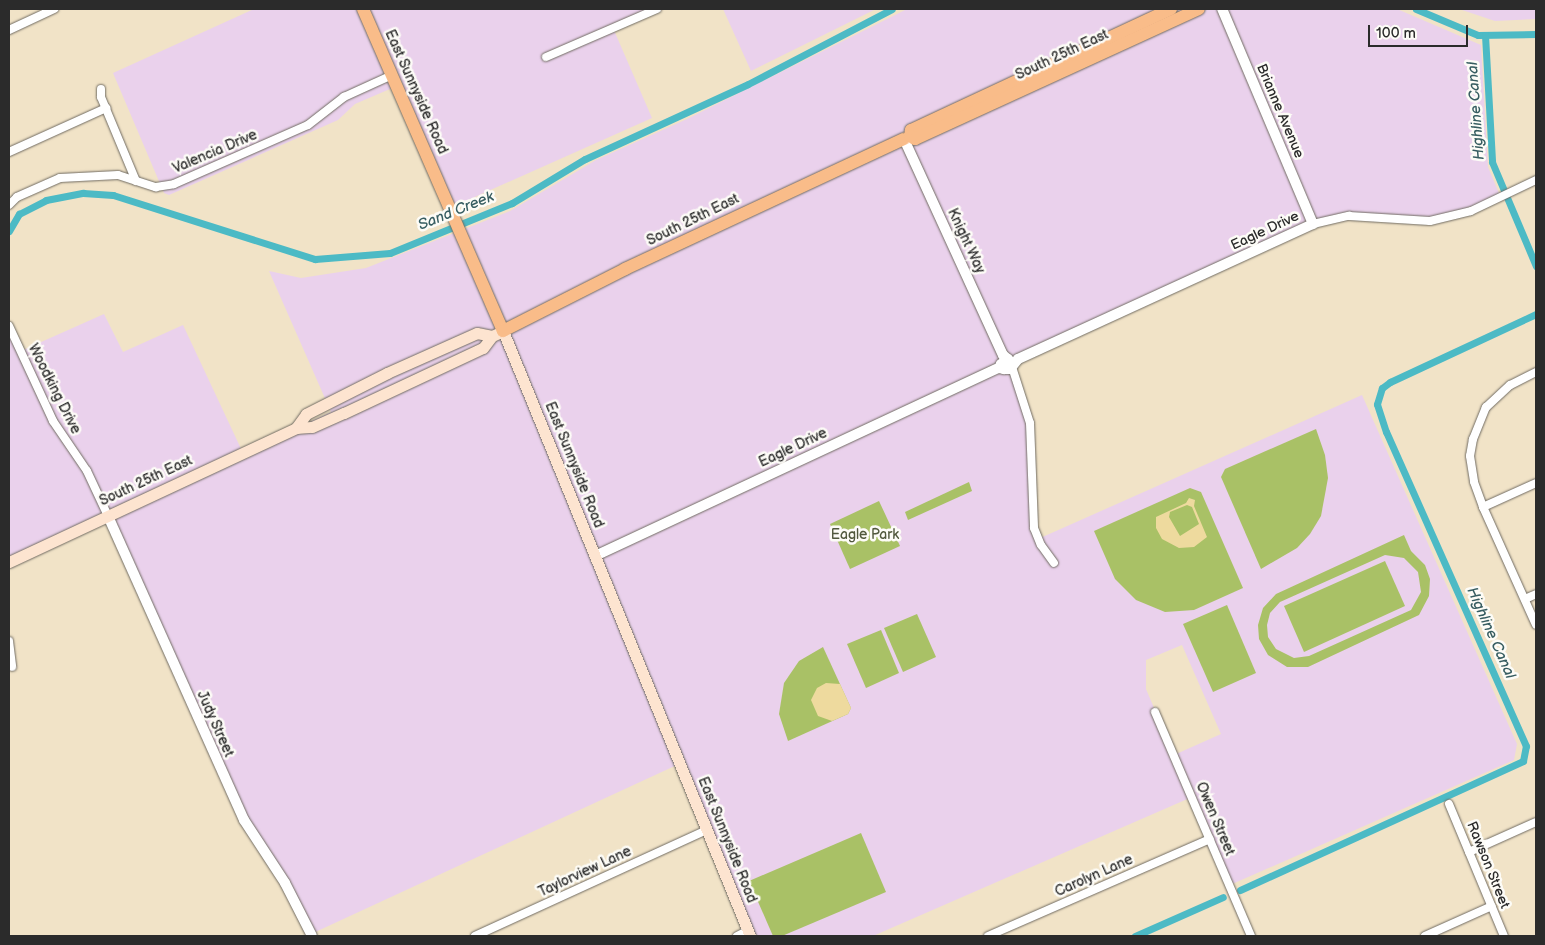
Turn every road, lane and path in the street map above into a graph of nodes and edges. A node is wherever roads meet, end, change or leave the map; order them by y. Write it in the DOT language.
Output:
graph roads {
  1 [pos="54,9"];
  2 [pos="363,9"];
  3 [pos="1170,9"];
  4 [pos="1185,9"];
  5 [pos="1199,9"];
  6 [pos="1222,9"];
  7 [pos="651,10"];
  8 [pos="1168,23"];
  9 [pos="9,30"];
  10 [pos="546,57"];
  11 [pos="1056,69"];
  12 [pos="392,75"];
  13 [pos="101,89"];
  14 [pos="106,108"];
  15 [pos="907,137"];
  16 [pos="9,152"];
  17 [pos="1536,180"];
  18 [pos="136,181"];
  19 [pos="9,205"];
  20 [pos="1313,224"];
  21 [pos="9,326"];
  22 [pos="498,334"];
  23 [pos="1007,364"];
  24 [pos="1536,372"];
  25 [pos="296,428"];
  26 [pos="1536,483"];
  27 [pos="1484,507"];
  28 [pos="108,516"];
  29 [pos="595,556"];
  30 [pos="9,562"];
  31 [pos="1054,563"];
  32 [pos="1536,594"];
  33 [pos="1525,599"];
  34 [pos="1536,625"];
  35 [pos="9,641"];
  36 [pos="12,667"];
  37 [pos="1155,712"];
  38 [pos="1449,804"];
  39 [pos="1536,822"];
  40 [pos="706,830"];
  41 [pos="1210,839"];
  42 [pos="1469,852"];
  43 [pos="1492,906"];
  44 [pos="745,934"];
  45 [pos="312,936"];
  46 [pos="475,936"];
  47 [pos="988,936"];
  48 [pos="1251,936"];
  49 [pos="1425,936"];
  50 [pos="1504,936"];
  1 -- 9 [label="street"];
  2 -- 12 [label="main road, East Sunnyside Road"];
  3 -- 11 [label="main road, South 25th East"];
  4 -- 8 [label="main road"];
  5 -- 8 [label="main road, South 25th East"];
  6 -- 20 [label="street, Brianne Avenue"];
  7 -- 10 [label="street"];
  8 -- 11 [label="main road, South 25th East"];
  11 -- 15 [label="main road, South 25th East"];
  12 -- 18 [label="street, Valencia Drive"];
  12 -- 22 [label="main road, East Sunnyside Road"];
  13 -- 14 [label="street"];
  14 -- 16 [label="street"];
  14 -- 18 [label="street"];
  15 -- 22 [label="main road, South 25th East"];
  15 -- 23 [label="street, Knight Way"];
  17 -- 20 [label="street, Eagle Drive"];
  18 -- 19 [label="street, Valencia Drive"];
  20 -- 23 [label="street, Eagle Drive"];
  21 -- 28 [label="street, Woodking Drive"];
  22 -- 25 [label="main road, South 25th East"];
  22 -- 25 [label="main road, South 25th East"];
  22 -- 29 [label="main road, East Sunnyside Road"];
  23 -- 29 [label="street, Eagle Drive"];
  23 -- 31 [label="street, Knight Way"];
  24 -- 27 [label="street"];
  25 -- 28 [label="main road, South 25th East"];
  26 -- 27 [label="street"];
  27 -- 33 [label="street"];
  28 -- 30 [label="main road, South 25th East"];
  28 -- 45 [label="street, Judy Street"];
  29 -- 40 [label="main road, East Sunnyside Road"];
  32 -- 33 [label="street"];
  33 -- 34 [label="street"];
  35 -- 36 [label="street"];
  37 -- 41 [label="street, Owen Street"];
  38 -- 42 [label="street, Rawson Street"];
  39 -- 42 [label="street"];
  40 -- 44 [label="main road, East Sunnyside Road"];
  40 -- 46 [label="street, Taylorview Lane"];
  41 -- 47 [label="street, Carolyn Lane"];
  41 -- 48 [label="street, Owen Street"];
  42 -- 43 [label="street, Rawson Street"];
  43 -- 49 [label="street"];
  43 -- 50 [label="street, Rawson Street"];
}
